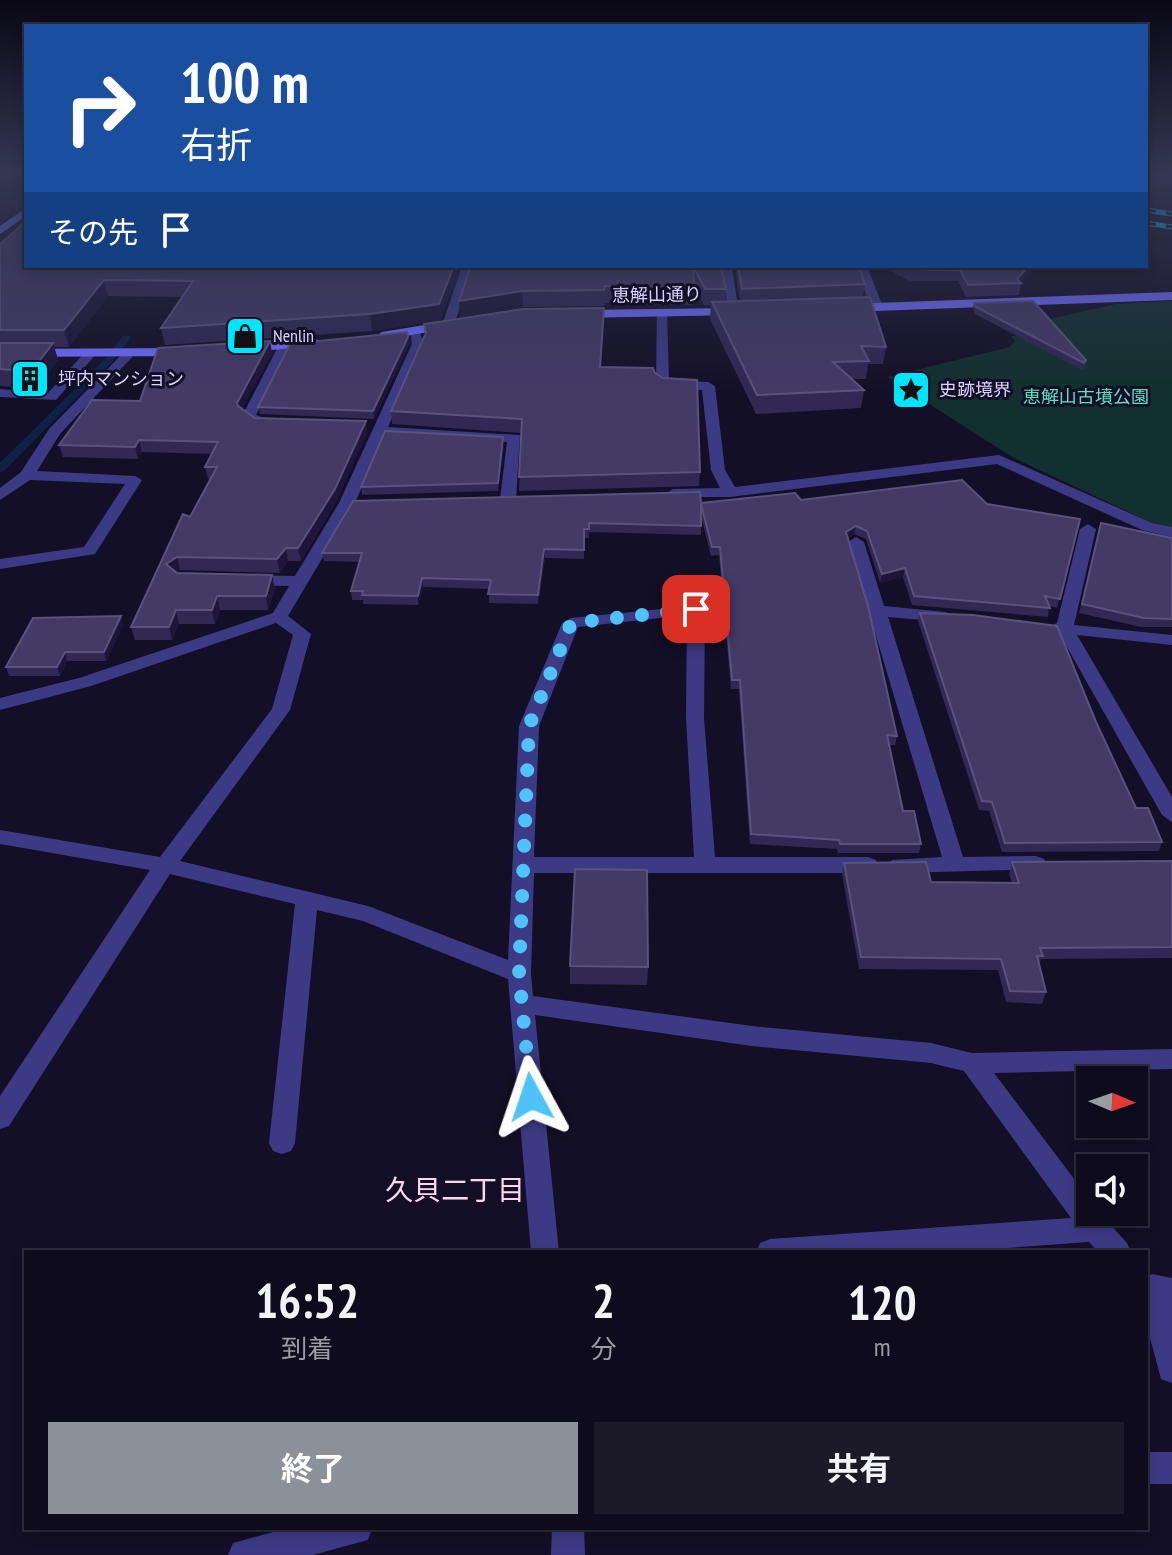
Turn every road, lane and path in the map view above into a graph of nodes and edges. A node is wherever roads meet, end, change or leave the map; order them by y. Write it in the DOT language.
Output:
graph roads {
  1 [pos="468,268"];
  2 [pos="862,268"];
  3 [pos="727,270"];
  4 [pos="681,273"];
  5 [pos="1172,296"];
  6 [pos="877,307"];
  7 [pos="834,309"];
  8 [pos="749,311"];
  9 [pos="735,312"];
  10 [pos="661,313"];
  11 [pos="569,314"];
  12 [pos="414,331"];
  13 [pos="372,338"];
  14 [pos="328,342"];
  15 [pos="285,345"];
  16 [pos="238,348"];
  17 [pos="191,352"];
  18 [pos="0,353"];
  19 [pos="97,354"];
  20 [pos="126,354"];
  21 [pos="0,393"];
  22 [pos="288,424"];
  23 [pos="374,428"];
  24 [pos="27,475"];
  25 [pos="730,492"];
  26 [pos="651,494"];
  27 [pos="0,495"];
  28 [pos="509,499"];
  29 [pos="1088,529"];
  30 [pos="1172,532"];
  31 [pos="856,542"];
  32 [pos="0,564"];
  33 [pos="225,579"];
  34 [pos="300,581"];
  35 [pos="877,611"];
  36 [pos="279,617"];
  37 [pos="959,617"];
  38 [pos="1034,625"];
  39 [pos="1065,629"];
  40 [pos="1172,640"];
  41 [pos="0,704"];
  42 [pos="1172,815"];
  43 [pos="0,837"];
  44 [pos="705,863"];
  45 [pos="1063,864"];
  46 [pos="165,865"];
  47 [pos="523,865"];
  48 [pos="955,866"];
  49 [pos="307,899"];
  50 [pos="519,974"];
  51 [pos="522,1004"];
  52 [pos="1172,1059"];
  53 [pos="972,1063"];
  54 [pos="0,1118"];
  55 [pos="282,1143"];
  56 [pos="1095,1229"];
  57 [pos="545,1250"];
  58 [pos="798,1250"];
  59 [pos="1115,1250"];
  60 [pos="1157,1287"];
  61 [pos="1172,1368"];
  62 [pos="1148,1468"];
  63 [pos="1172,1468"];
  64 [pos="348,1530"];
  65 [pos="568,1530"];
  66 [pos="245,1555"];
  67 [pos="568,1555"];
  1 -- 12 [label="street"];
  2 -- 6 [label="street"];
  3 -- 4 [label="street"];
  3 -- 9 [label="street"];
  5 -- 6 [label="street"];
  6 -- 7 [label="street"];
  8 -- 9 [label="street, 恵解山通り"];
  9 -- 10 [label="street, 恵解山通り"];
  10 -- 11 [label="street, 恵解山通り"];
  10 -- 25 [label="street"];
  12 -- 13 [label="street"];
  12 -- 23 [label="street"];
  14 -- 15 [label="street"];
  15 -- 16 [label="street"];
  15 -- 22 [label="street"];
  17 -- 20 [label="street"];
  18 -- 19 [label="street"];
  19 -- 20 [label="street"];
  19 -- 21 [label="street"];
  20 -- 24 [label="street"];
  23 -- 28 [label="street"];
  23 -- 34 [label="street"];
  24 -- 27 [label="street"];
  24 -- 32 [label="street"];
  25 -- 26 [label="street"];
  25 -- 30 [label="street"];
  29 -- 39 [label="street"];
  31 -- 35 [label="street"];
  33 -- 34 [label="street"];
  34 -- 36 [label="street"];
  35 -- 37 [label="street"];
  35 -- 48 [label="street"];
  36 -- 41 [label="street"];
  36 -- 46 [label="street"];
  38 -- 39 [label="street"];
  39 -- 40 [label="street"];
  39 -- 42 [label="street"];
  43 -- 46 [label="street"];
  44 -- 47 [label="street"];
  44 -- 47 [label="street"];
  44 -- 48 [label="street"];
  45 -- 48 [label="street"];
  46 -- 49 [label="street"];
  46 -- 54 [label="street"];
  47 -- 50 [label="street"];
  49 -- 50 [label="street"];
  49 -- 55 [label="street"];
  50 -- 51 [label="street"];
  51 -- 53 [label="street"];
  51 -- 57 [label="street"];
  52 -- 53 [label="street"];
  53 -- 56 [label="street"];
  56 -- 58 [label="street"];
  56 -- 59 [label="street"];
  60 -- 61 [label="street"];
  62 -- 63 [label="street"];
  64 -- 66 [label="street"];
  65 -- 67 [label="street"];
}
